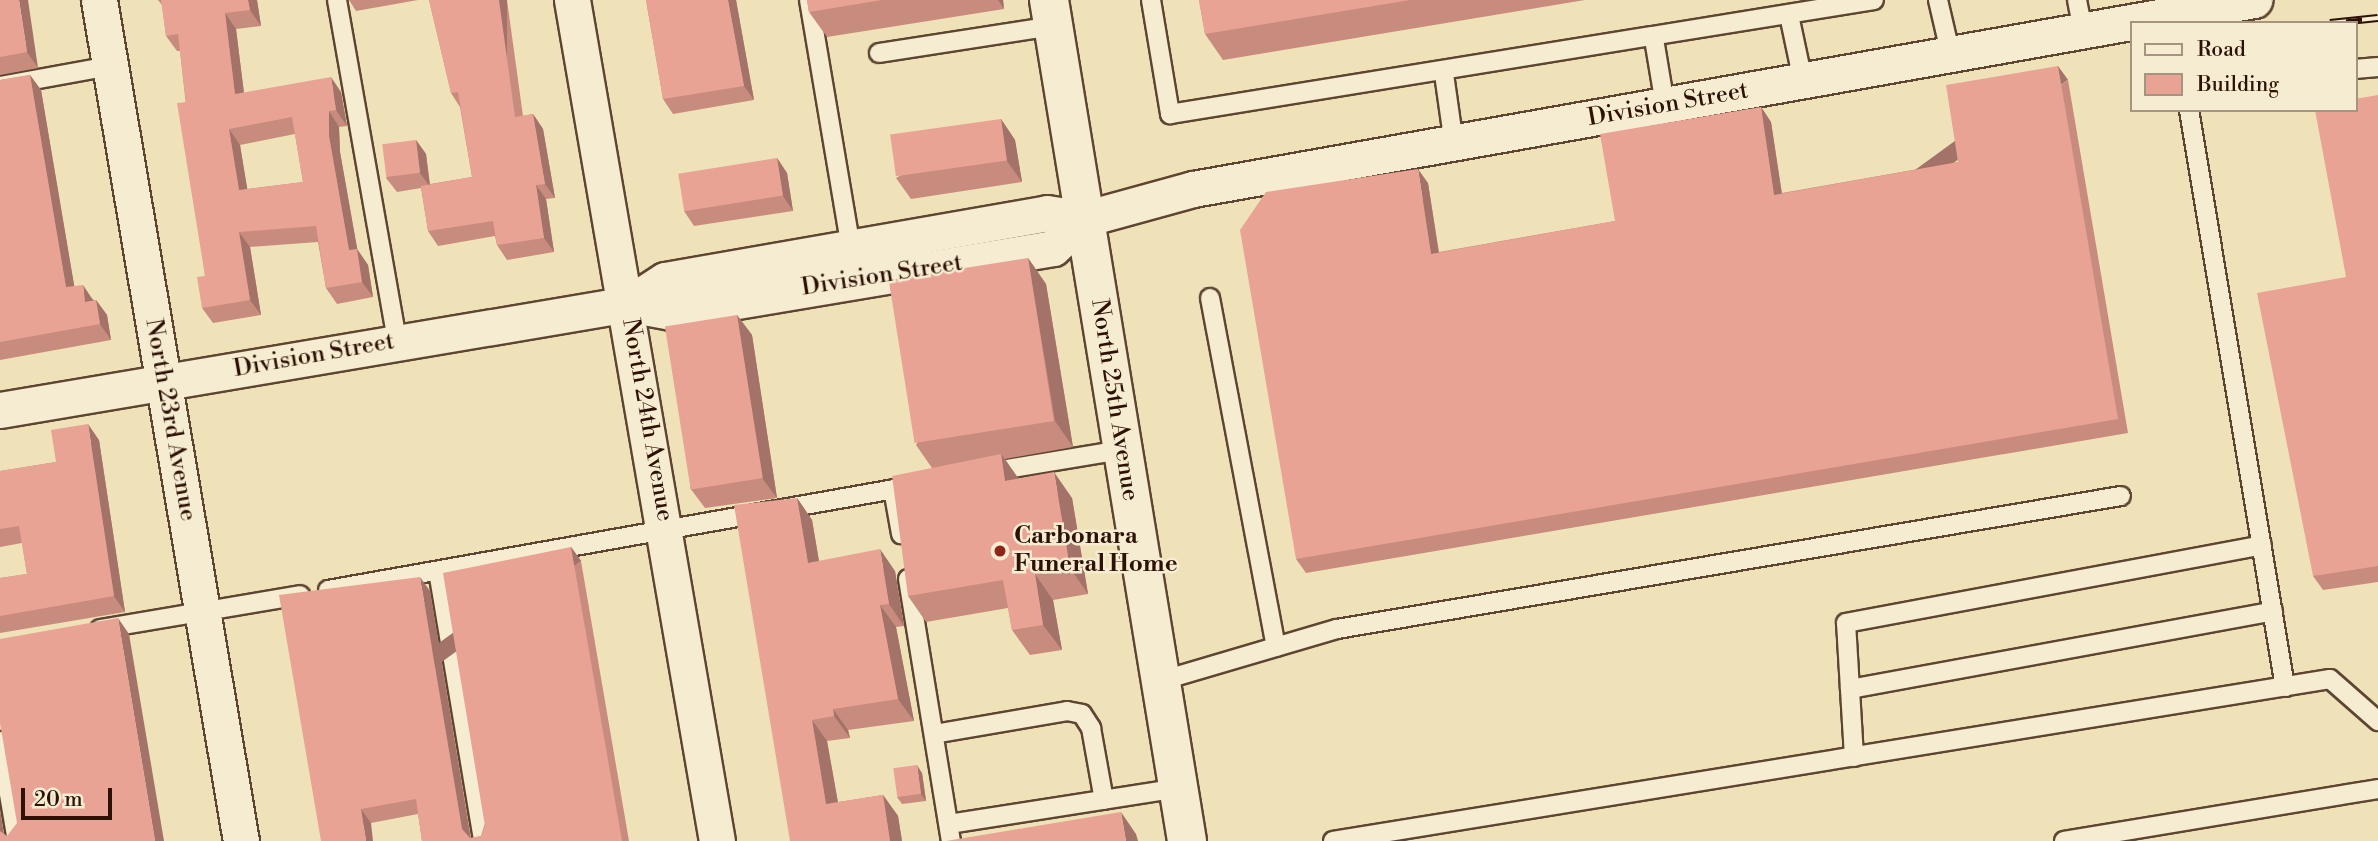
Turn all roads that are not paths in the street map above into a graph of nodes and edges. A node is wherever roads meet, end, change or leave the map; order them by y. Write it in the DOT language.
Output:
graph roads {
  1 [pos="99,0"];
  2 [pos="337,0"];
  3 [pos="572,0"];
  4 [pos="809,0"];
  5 [pos="1151,0"];
  6 [pos="1874,0"];
  7 [pos="1938,0"];
  8 [pos="2254,0"];
  9 [pos="1051,13"];
  10 [pos="1788,15"];
  11 [pos="2080,15"];
  12 [pos="1654,39"];
  13 [pos="879,53"];
  14 [pos="1951,56"];
  15 [pos="110,66"];
  16 [pos="2378,67"];
  17 [pos="2357,69"];
  18 [pos="1444,74"];
  19 [pos="1803,81"];
  20 [pos="0,86"];
  21 [pos="1665,105"];
  22 [pos="2189,112"];
  23 [pos="1454,144"];
  24 [pos="1084,219"];
  25 [pos="851,248"];
  26 [pos="1210,298"];
  27 [pos="628,304"];
  28 [pos="397,342"];
  29 [pos="164,382"];
  30 [pos="0,410"];
  31 [pos="1122,450"];
  32 [pos="974,475"];
  33 [pos="934,482"];
  34 [pos="893,489"];
  35 [pos="2122,496"];
  36 [pos="667,534"];
  37 [pos="2262,545"];
  38 [pos="438,570"];
  39 [pos="2273,611"];
  40 [pos="202,613"];
  41 [pos="81,632"];
  42 [pos="1276,647"];
  43 [pos="1160,681"];
  44 [pos="2285,687"];
  45 [pos="1850,689"];
  46 [pos="2378,721"];
  47 [pos="934,734"];
  48 [pos="0,741"];
  49 [pos="1854,757"];
  50 [pos="1178,788"];
  51 [pos="2378,789"];
  52 [pos="1104,800"];
  53 [pos="950,833"];
  54 [pos="17,841"];
  55 [pos="241,841"];
  56 [pos="483,841"];
  57 [pos="717,841"];
  58 [pos="1187,841"];
  59 [pos="1333,841"];
  60 [pos="2064,841"];
  1 -- 15 [label="street, North 23rd Avenue"];
  2 -- 28 [label="lane"];
  3 -- 27 [label="street, North 24th Avenue"];
  4 -- 25 [label="lane"];
  5 -- 18 [label="lane"];
  6 -- 10 [label="lane"];
  7 -- 14 [label="lane"];
  8 -- 11 [label="street, Division Street"];
  9 -- 13 [label="lane"];
  9 -- 24 [label="main road, North 25th Avenue"];
  10 -- 12 [label="lane"];
  10 -- 19 [label="lane"];
  11 -- 14 [label="street, Division Street"];
  12 -- 18 [label="lane"];
  12 -- 21 [label="lane"];
  14 -- 19 [label="street, Division Street"];
  15 -- 20 [label="lane"];
  15 -- 29 [label="street, North 23rd Avenue"];
  16 -- 17 [label="lane"];
  18 -- 23 [label="lane"];
  19 -- 21 [label="street, Division Street"];
  21 -- 23 [label="street, Division Street"];
  22 -- 37 [label="lane"];
  23 -- 24 [label="street, Division Street"];
  24 -- 25 [label="street, Division Street"];
  24 -- 27 [label="street, Division Street"];
  24 -- 31 [label="main road, North 25th Avenue"];
  25 -- 27 [label="street, Division Street"];
  26 -- 42 [label="lane"];
  27 -- 28 [label="street, Division Street"];
  27 -- 36 [label="street, North 24th Avenue"];
  28 -- 29 [label="street, Division Street"];
  29 -- 30 [label="street, Division Street"];
  29 -- 40 [label="street, North 23rd Avenue"];
  31 -- 32 [label="lane"];
  31 -- 43 [label="main road, North 25th Avenue"];
  33 -- 34 [label="lane"];
  34 -- 36 [label="lane"];
  34 -- 47 [label="lane"];
  35 -- 42 [label="lane"];
  36 -- 38 [label="lane"];
  36 -- 57 [label="street, North 24th Avenue"];
  37 -- 39 [label="lane"];
  37 -- 45 [label="lane"];
  38 -- 40 [label="lane"];
  38 -- 56 [label="lane"];
  39 -- 44 [label="lane"];
  39 -- 45 [label="lane"];
  40 -- 41 [label="lane"];
  40 -- 55 [label="street, North 23rd Avenue"];
  42 -- 43 [label="lane"];
  43 -- 50 [label="main road, North 25th Avenue"];
  44 -- 46 [label="lane"];
  44 -- 49 [label="lane"];
  45 -- 49 [label="lane"];
  47 -- 52 [label="lane"];
  47 -- 53 [label="lane"];
  48 -- 54 [label="lane"];
  49 -- 59 [label="lane"];
  50 -- 52 [label="lane"];
  50 -- 58 [label="main road, North 25th Avenue"];
  51 -- 60 [label="lane"];
  52 -- 53 [label="lane"];
}
